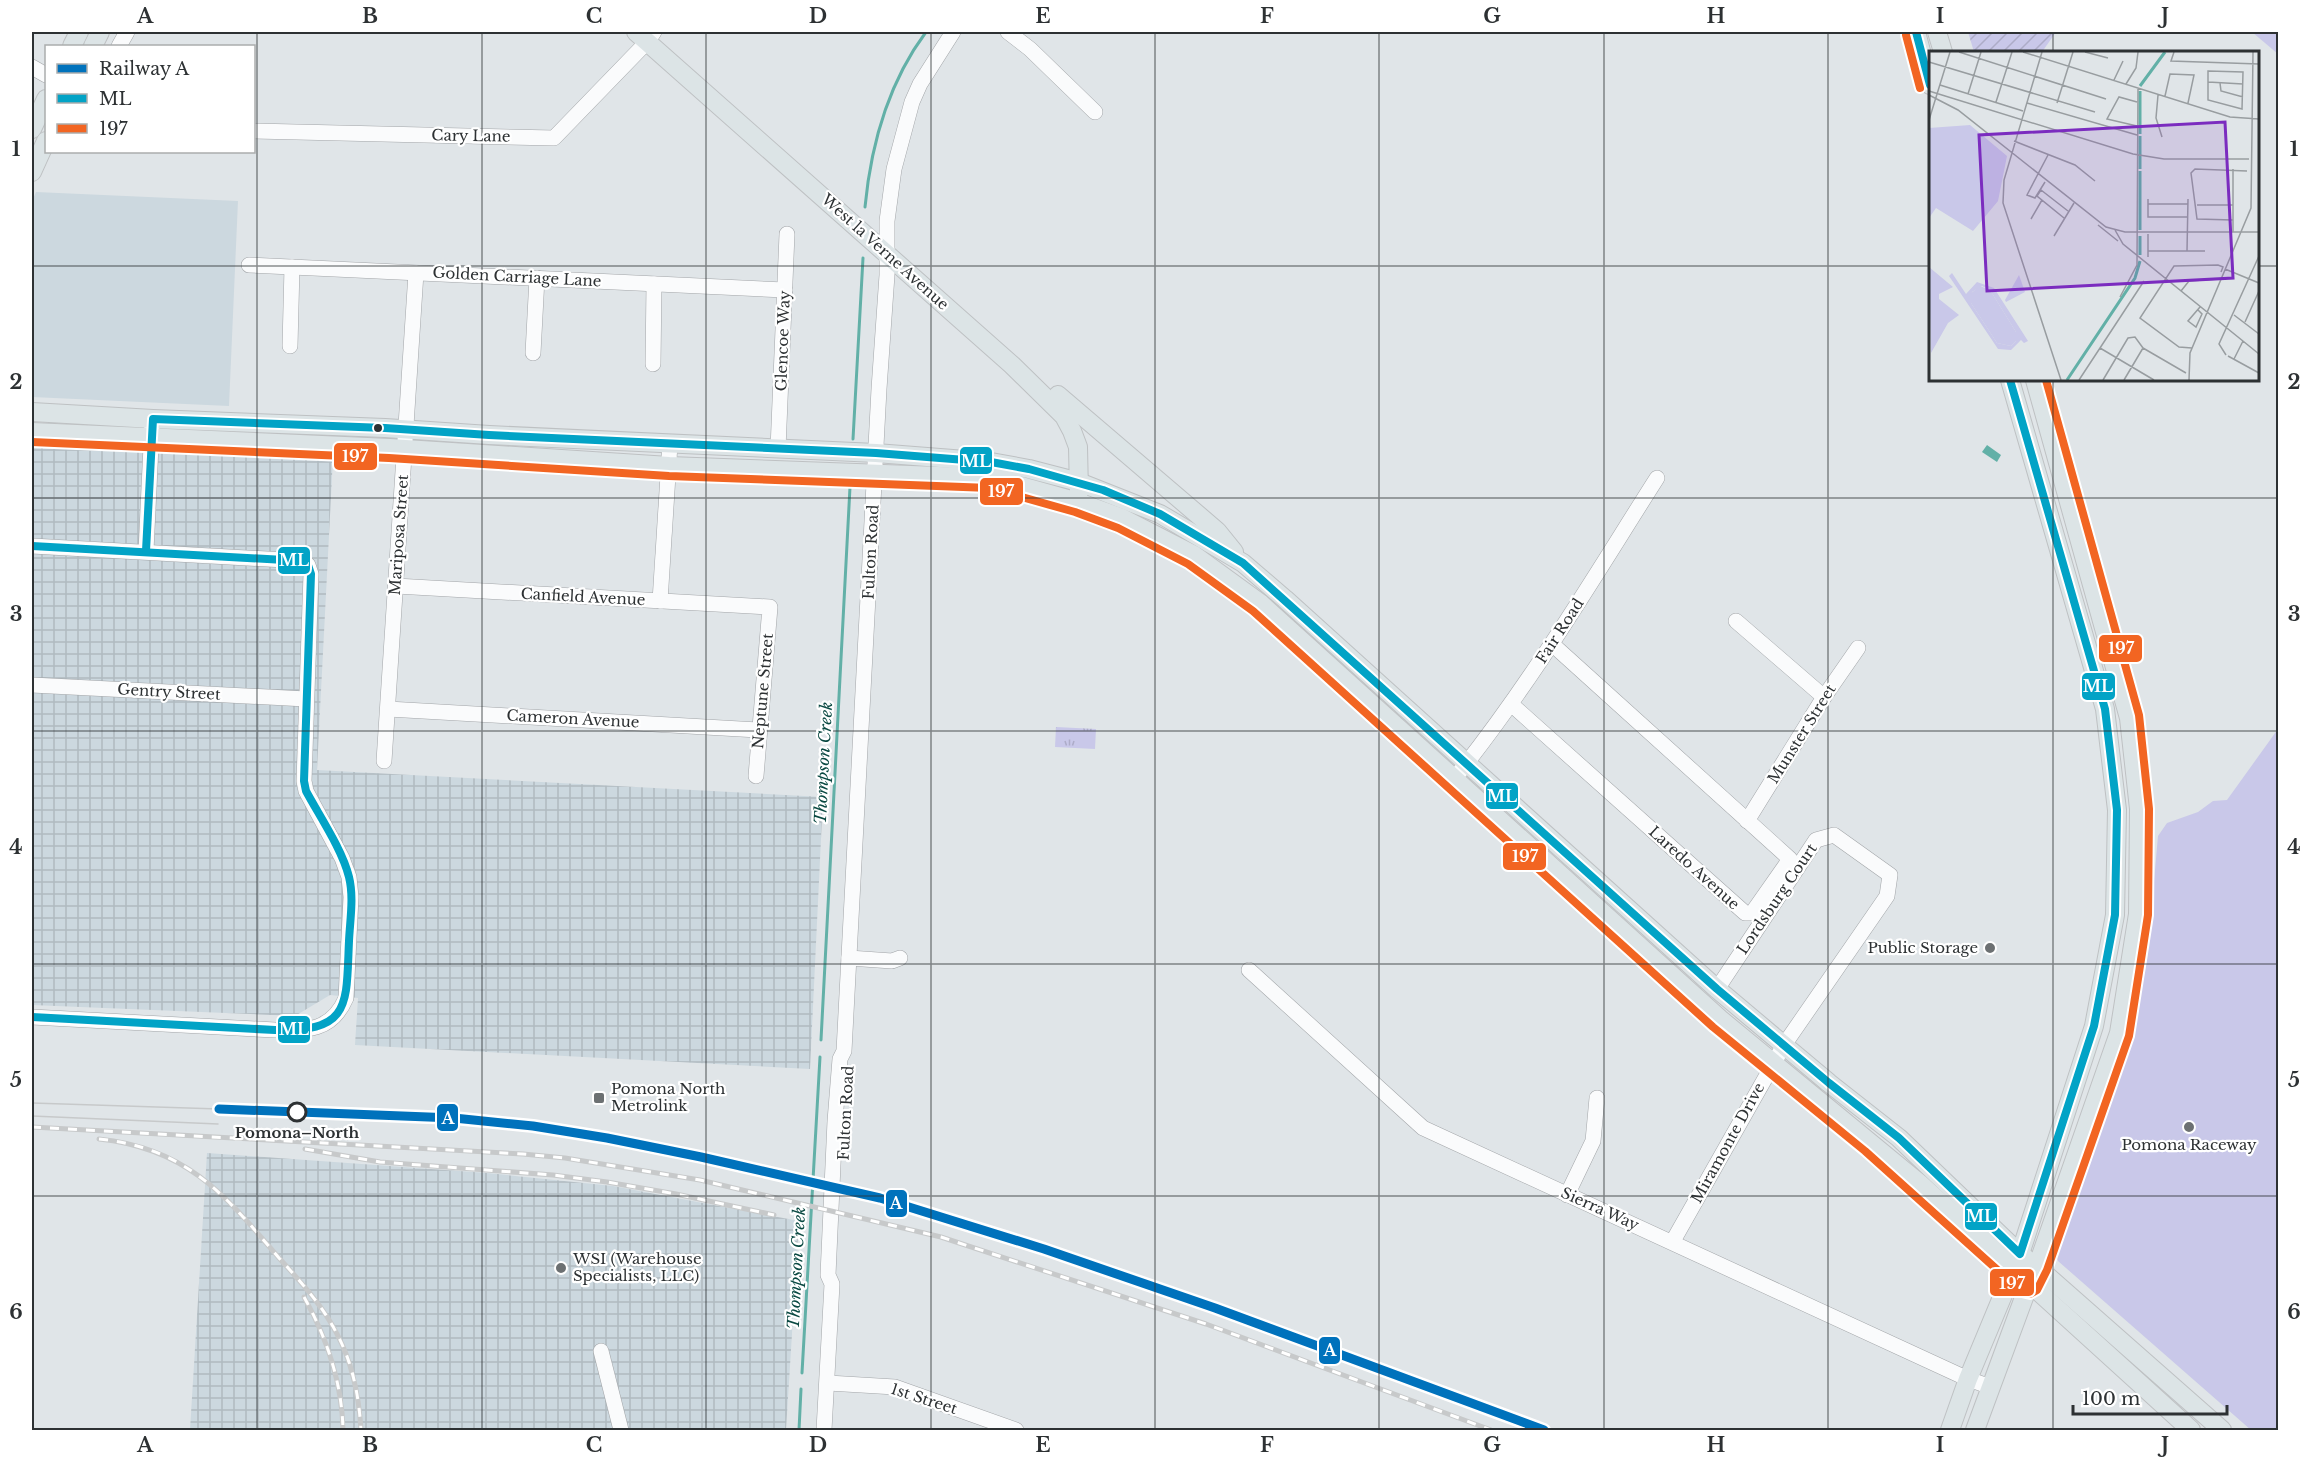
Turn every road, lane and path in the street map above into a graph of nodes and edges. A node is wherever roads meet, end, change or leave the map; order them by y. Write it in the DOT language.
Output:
graph roads {
  1 [pos="954,32"];
  2 [pos="1008,32"];
  3 [pos="1916,32"];
  4 [pos="1937,32"];
  5 [pos="646,35"];
  6 [pos="1943,51"];
  7 [pos="1929,81"];
  8 [pos="45,101"];
  9 [pos="1095,112"];
  10 [pos="32,129"];
  11 [pos="255,130"];
  12 [pos="45,143"];
  13 [pos="32,172"];
  14 [pos="787,234"];
  15 [pos="887,254"];
  16 [pos="249,265"];
  17 [pos="292,267"];
  18 [pos="416,273"];
  19 [pos="537,278"];
  20 [pos="654,284"];
  21 [pos="785,290"];
  22 [pos="290,346"];
  23 [pos="533,353"];
  24 [pos="653,364"];
  25 [pos="1012,365"];
  26 [pos="2010,381"];
  27 [pos="2035,381"];
  28 [pos="32,412"];
  29 [pos="152,428"];
  30 [pos="407,431"];
  31 [pos="32,432"];
  32 [pos="670,444"];
  33 [pos="778,448"];
  34 [pos="405,450"];
  35 [pos="876,453"];
  36 [pos="669,466"];
  37 [pos="875,474"];
  38 [pos="1657,478"];
  39 [pos="1079,482"];
  40 [pos="1078,502"];
  41 [pos="32,546"];
  42 [pos="146,551"];
  43 [pos="1243,563"];
  44 [pos="1230,580"];
  45 [pos="396,586"];
  46 [pos="660,601"];
  47 [pos="770,607"];
  48 [pos="1736,621"];
  49 [pos="1552,644"];
  50 [pos="1858,648"];
  51 [pos="32,685"];
  52 [pos="1824,697"];
  53 [pos="306,699"];
  54 [pos="1511,704"];
  55 [pos="388,709"];
  56 [pos="758,730"];
  57 [pos="384,761"];
  58 [pos="1466,764"];
  59 [pos="756,776"];
  60 [pos="1454,780"];
  61 [pos="1747,821"];
  62 [pos="849,958"];
  63 [pos="900,958"];
  64 [pos="1249,970"];
  65 [pos="1717,989"];
  66 [pos="32,1017"];
  67 [pos="1784,1045"];
  68 [pos="1773,1063"];
  69 [pos="1597,1098"];
  70 [pos="1568,1195"];
  71 [pos="1672,1241"];
  72 [pos="2017,1262"];
  73 [pos="2037,1267"];
  74 [pos="2029,1284"];
  75 [pos="601,1351"];
  76 [pos="1968,1379"];
  77 [pos="828,1383"];
  78 [pos="1991,1386"];
  79 [pos="621,1431"];
  80 [pos="824,1431"];
  81 [pos="1016,1431"];
  82 [pos="1950,1431"];
  83 [pos="1975,1431"];
  84 [pos="2191,1431"];
  85 [pos="2222,1431"];
  1 -- 15 [label="street, Fulton Road"];
  2 -- 9 [label="street"];
  3 -- 7 [label="main road"];
  4 -- 6 [label="main road"];
  5 -- 11 [label="street, Cary Lane"];
  5 -- 15 [label="main road, West la Verne Avenue"];
  8 -- 10 [label="main road"];
  12 -- 13 [label="main road"];
  14 -- 21 [label="street, Glencoe Way"];
  15 -- 25 [label="main road, West la Verne Avenue"];
  15 -- 35 [label="street, Fulton Road"];
  16 -- 17 [label="street, Golden Carriage Lane"];
  17 -- 18 [label="street, Golden Carriage Lane"];
  17 -- 22 [label="street"];
  18 -- 19 [label="street, Golden Carriage Lane"];
  18 -- 30 [label="street, Mariposa Street"];
  19 -- 20 [label="street, Golden Carriage Lane"];
  19 -- 23 [label="street"];
  20 -- 21 [label="street, Golden Carriage Lane"];
  20 -- 24 [label="street"];
  21 -- 33 [label="street, Glencoe Way"];
  25 -- 39 [label="main road, West la Verne Avenue"];
  25 -- 43 [label="main road"];
  26 -- 72 [label="main road"];
  27 -- 73 [label="main road"];
  28 -- 29 [label="main road"];
  29 -- 30 [label="main road"];
  29 -- 31 [label="main road"];
  29 -- 34 [label="main road"];
  29 -- 42 [label="street"];
  30 -- 32 [label="main road"];
  30 -- 34 [label="street, Mariposa Street"];
  32 -- 33 [label="main road"];
  32 -- 36 [label="street"];
  33 -- 35 [label="main road"];
  34 -- 36 [label="main road"];
  34 -- 45 [label="street, Mariposa Street"];
  35 -- 37 [label="street, Fulton Road"];
  35 -- 39 [label="main road"];
  36 -- 37 [label="main road"];
  36 -- 46 [label="street"];
  37 -- 40 [label="main road"];
  37 -- 62 [label="street, Fulton Road"];
  38 -- 49 [label="street, Fair Road"];
  39 -- 40 [label="main road, West la Verne Avenue"];
  39 -- 43 [label="main road"];
  40 -- 44 [label="main road"];
  41 -- 42 [label="street"];
  42 -- 53 [label="street"];
  43 -- 44 [label="street"];
  43 -- 58 [label="main road"];
  44 -- 60 [label="main road"];
  45 -- 46 [label="street, Canfield Avenue"];
  45 -- 55 [label="street, Mariposa Street"];
  46 -- 47 [label="street, Canfield Avenue"];
  47 -- 56 [label="street, Neptune Street"];
  48 -- 52 [label="street"];
  49 -- 54 [label="street, Fair Road"];
  49 -- 61 [label="street, Laredo Avenue"];
  50 -- 52 [label="street, Munster Street"];
  51 -- 53 [label="street, Gentry Street"];
  52 -- 61 [label="street, Munster Street"];
  53 -- 66 [label="street"];
  54 -- 58 [label="street, Fair Road"];
  54 -- 61 [label="street, Laredo Avenue"];
  55 -- 56 [label="street, Cameron Avenue"];
  55 -- 57 [label="street, Mariposa Street"];
  56 -- 59 [label="street, Neptune Street"];
  58 -- 60 [label="street, Fair Road"];
  58 -- 65 [label="main road"];
  60 -- 68 [label="main road"];
  62 -- 63 [label="street"];
  62 -- 77 [label="street, Fulton Road"];
  64 -- 70 [label="street, Sierra Way"];
  65 -- 67 [label="main road"];
  65 -- 67 [label="street, Lordsburg Court"];
  67 -- 68 [label="street, Miramonte Drive"];
  67 -- 72 [label="main road"];
  68 -- 71 [label="street, Miramonte Drive"];
  68 -- 72 [label="main road"];
  69 -- 70 [label="street"];
  70 -- 71 [label="street, Sierra Way"];
  71 -- 76 [label="street, Sierra Way"];
  72 -- 73 [label="main road"];
  72 -- 74 [label="main road"];
  72 -- 76 [label="main road"];
  73 -- 74 [label="main road"];
  73 -- 85 [label="main road"];
  74 -- 78 [label="main road"];
  74 -- 84 [label="main road"];
  75 -- 79 [label="street"];
  76 -- 78 [label="street, Sierra Way"];
  76 -- 82 [label="main road"];
  77 -- 80 [label="street, Fulton Road"];
  77 -- 81 [label="street, 1st Street"];
  78 -- 83 [label="main road"];
}
